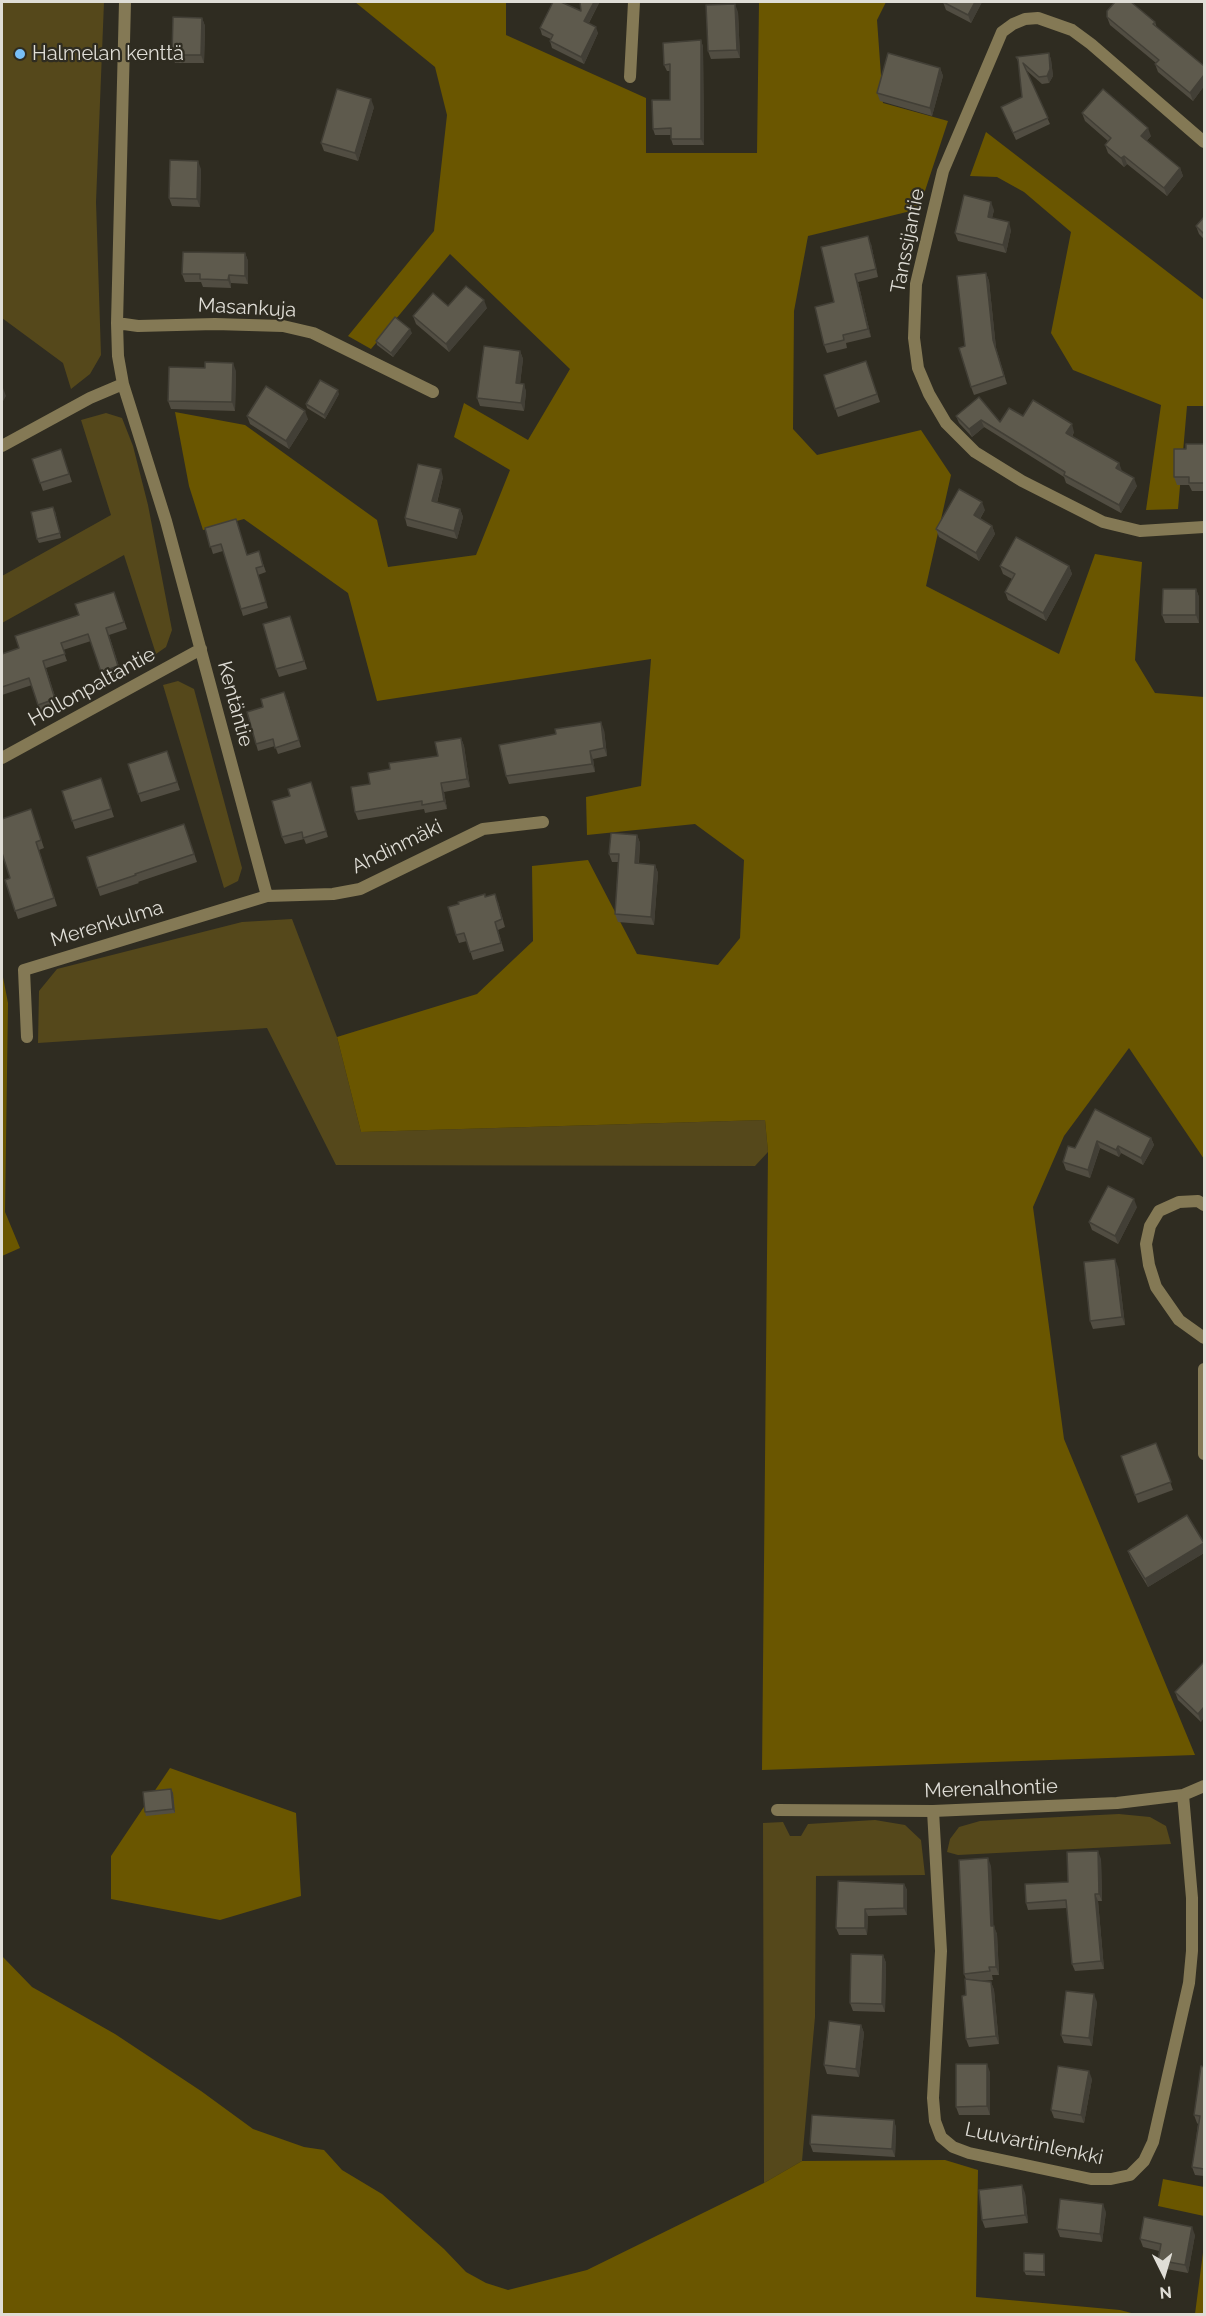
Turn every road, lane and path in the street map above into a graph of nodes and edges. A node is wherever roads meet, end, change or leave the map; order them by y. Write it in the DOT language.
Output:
graph roads {
  1 [pos="125,2"];
  2 [pos="634,2"];
  3 [pos="630,77"];
  4 [pos="1204,142"];
  5 [pos="117,323"];
  6 [pos="123,384"];
  7 [pos="433,392"];
  8 [pos="2,446"];
  9 [pos="1204,527"];
  10 [pos="201,649"];
  11 [pos="2,758"];
  12 [pos="543,822"];
  13 [pos="267,896"];
  14 [pos="27,1038"];
  15 [pos="1204,1205"];
  16 [pos="1204,1338"];
  17 [pos="1204,1369"];
  18 [pos="1204,1454"];
  19 [pos="1204,1786"];
  20 [pos="1183,1795"];
  21 [pos="777,1810"];
  22 [pos="933,1811"];
  1 -- 5 [label="street"];
  2 -- 3 [label="street"];
  4 -- 9 [label="street, Tanssijantie"];
  5 -- 6 [label="street"];
  5 -- 7 [label="street, Masankuja"];
  6 -- 8 [label="street"];
  6 -- 10 [label="street, Kentäntie"];
  10 -- 11 [label="street, Hollonpaltantie"];
  10 -- 13 [label="street, Kentäntie"];
  12 -- 13 [label="street, Ahdinmäki"];
  13 -- 14 [label="street, Merenkulma"];
  15 -- 16 [label="street"];
  17 -- 18 [label="street"];
  19 -- 20 [label="street, Merenalhontie"];
  20 -- 22 [label="street, Merenalhontie"];
  20 -- 22 [label="street, Luuvartinlenkki"];
  21 -- 22 [label="street, Merenalhontie"];
}
